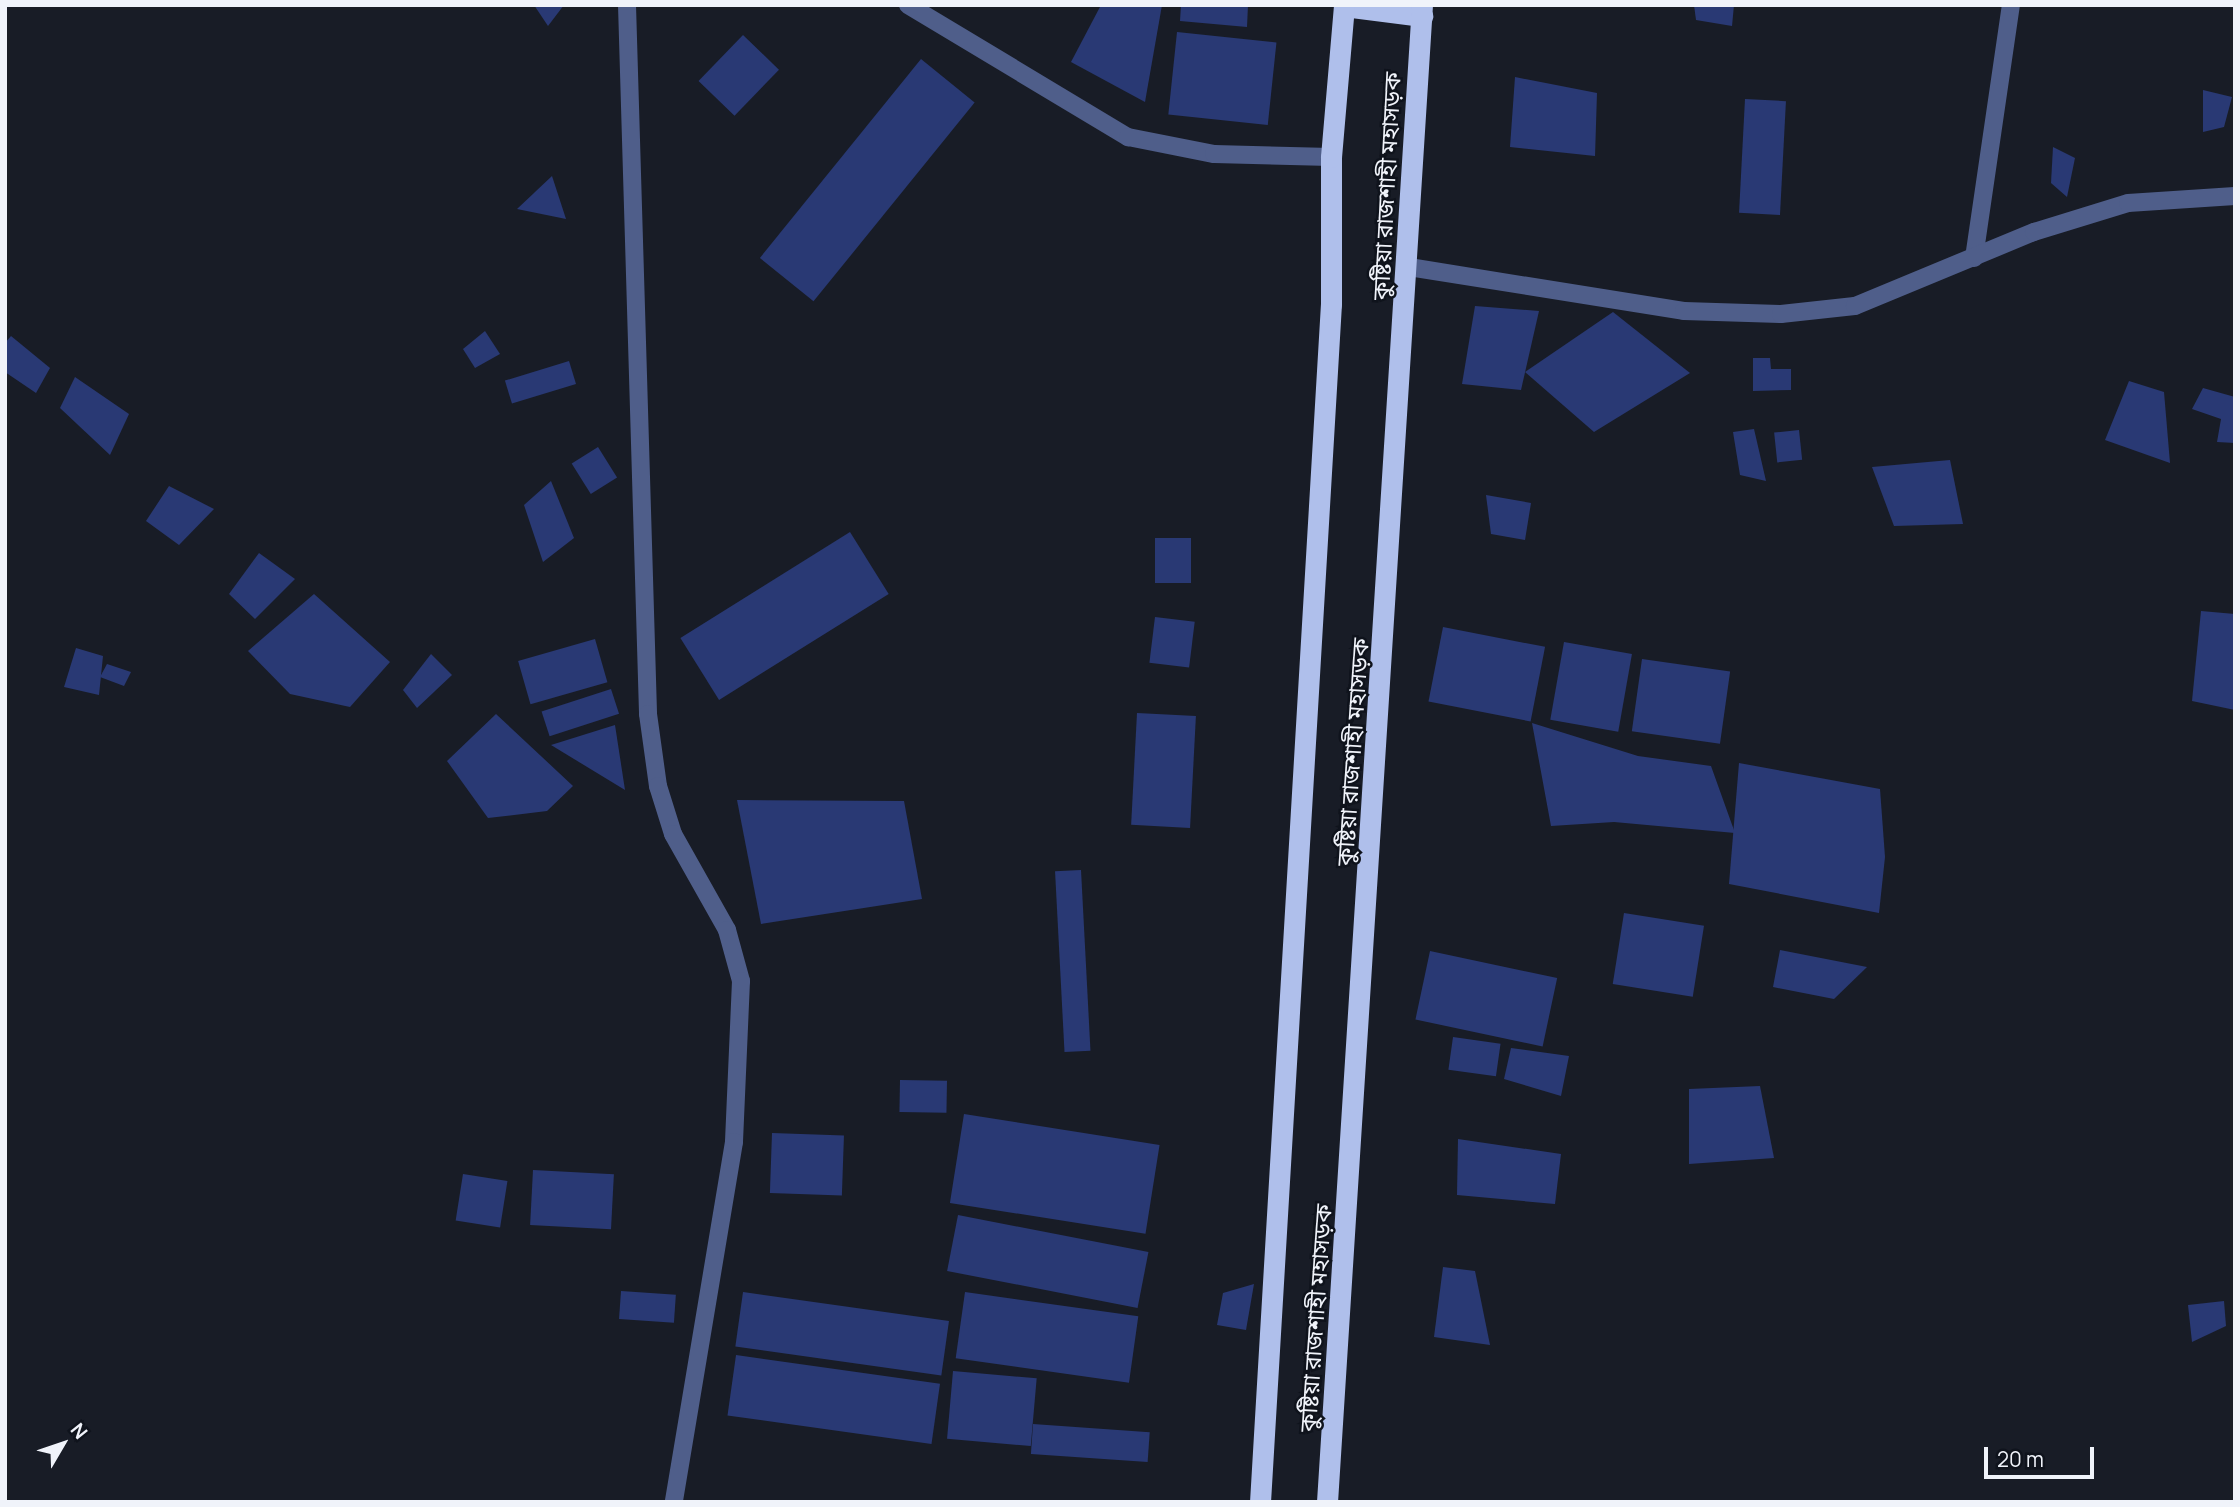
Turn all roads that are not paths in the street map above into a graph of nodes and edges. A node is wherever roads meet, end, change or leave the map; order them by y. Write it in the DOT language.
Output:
graph roads {
  1 [pos="626,5"];
  2 [pos="908,5"];
  3 [pos="2011,5"];
  4 [pos="1344,6"];
  5 [pos="1422,11"];
  6 [pos="1331,157"];
  7 [pos="2235,196"];
  8 [pos="1974,258"];
  9 [pos="1409,267"];
  10 [pos="674,1502"];
  11 [pos="1260,1502"];
  12 [pos="1327,1502"];
  1 -- 10 [label="street"];
  2 -- 6 [label="street"];
  3 -- 8 [label="street"];
  4 -- 5 [label="highway"];
  4 -- 6 [label="highway, কুষ্টিয়া রাজশাহী মহাসড়ক"];
  5 -- 9 [label="highway, কুষ্টিয়া রাজশাহী মহাসড়ক"];
  6 -- 11 [label="highway, কুষ্টিয়া রাজশাহী মহাসড়ক"];
  7 -- 8 [label="street"];
  8 -- 9 [label="street"];
  9 -- 12 [label="highway, কুষ্টিয়া রাজশাহী মহাসড়ক"];
}
